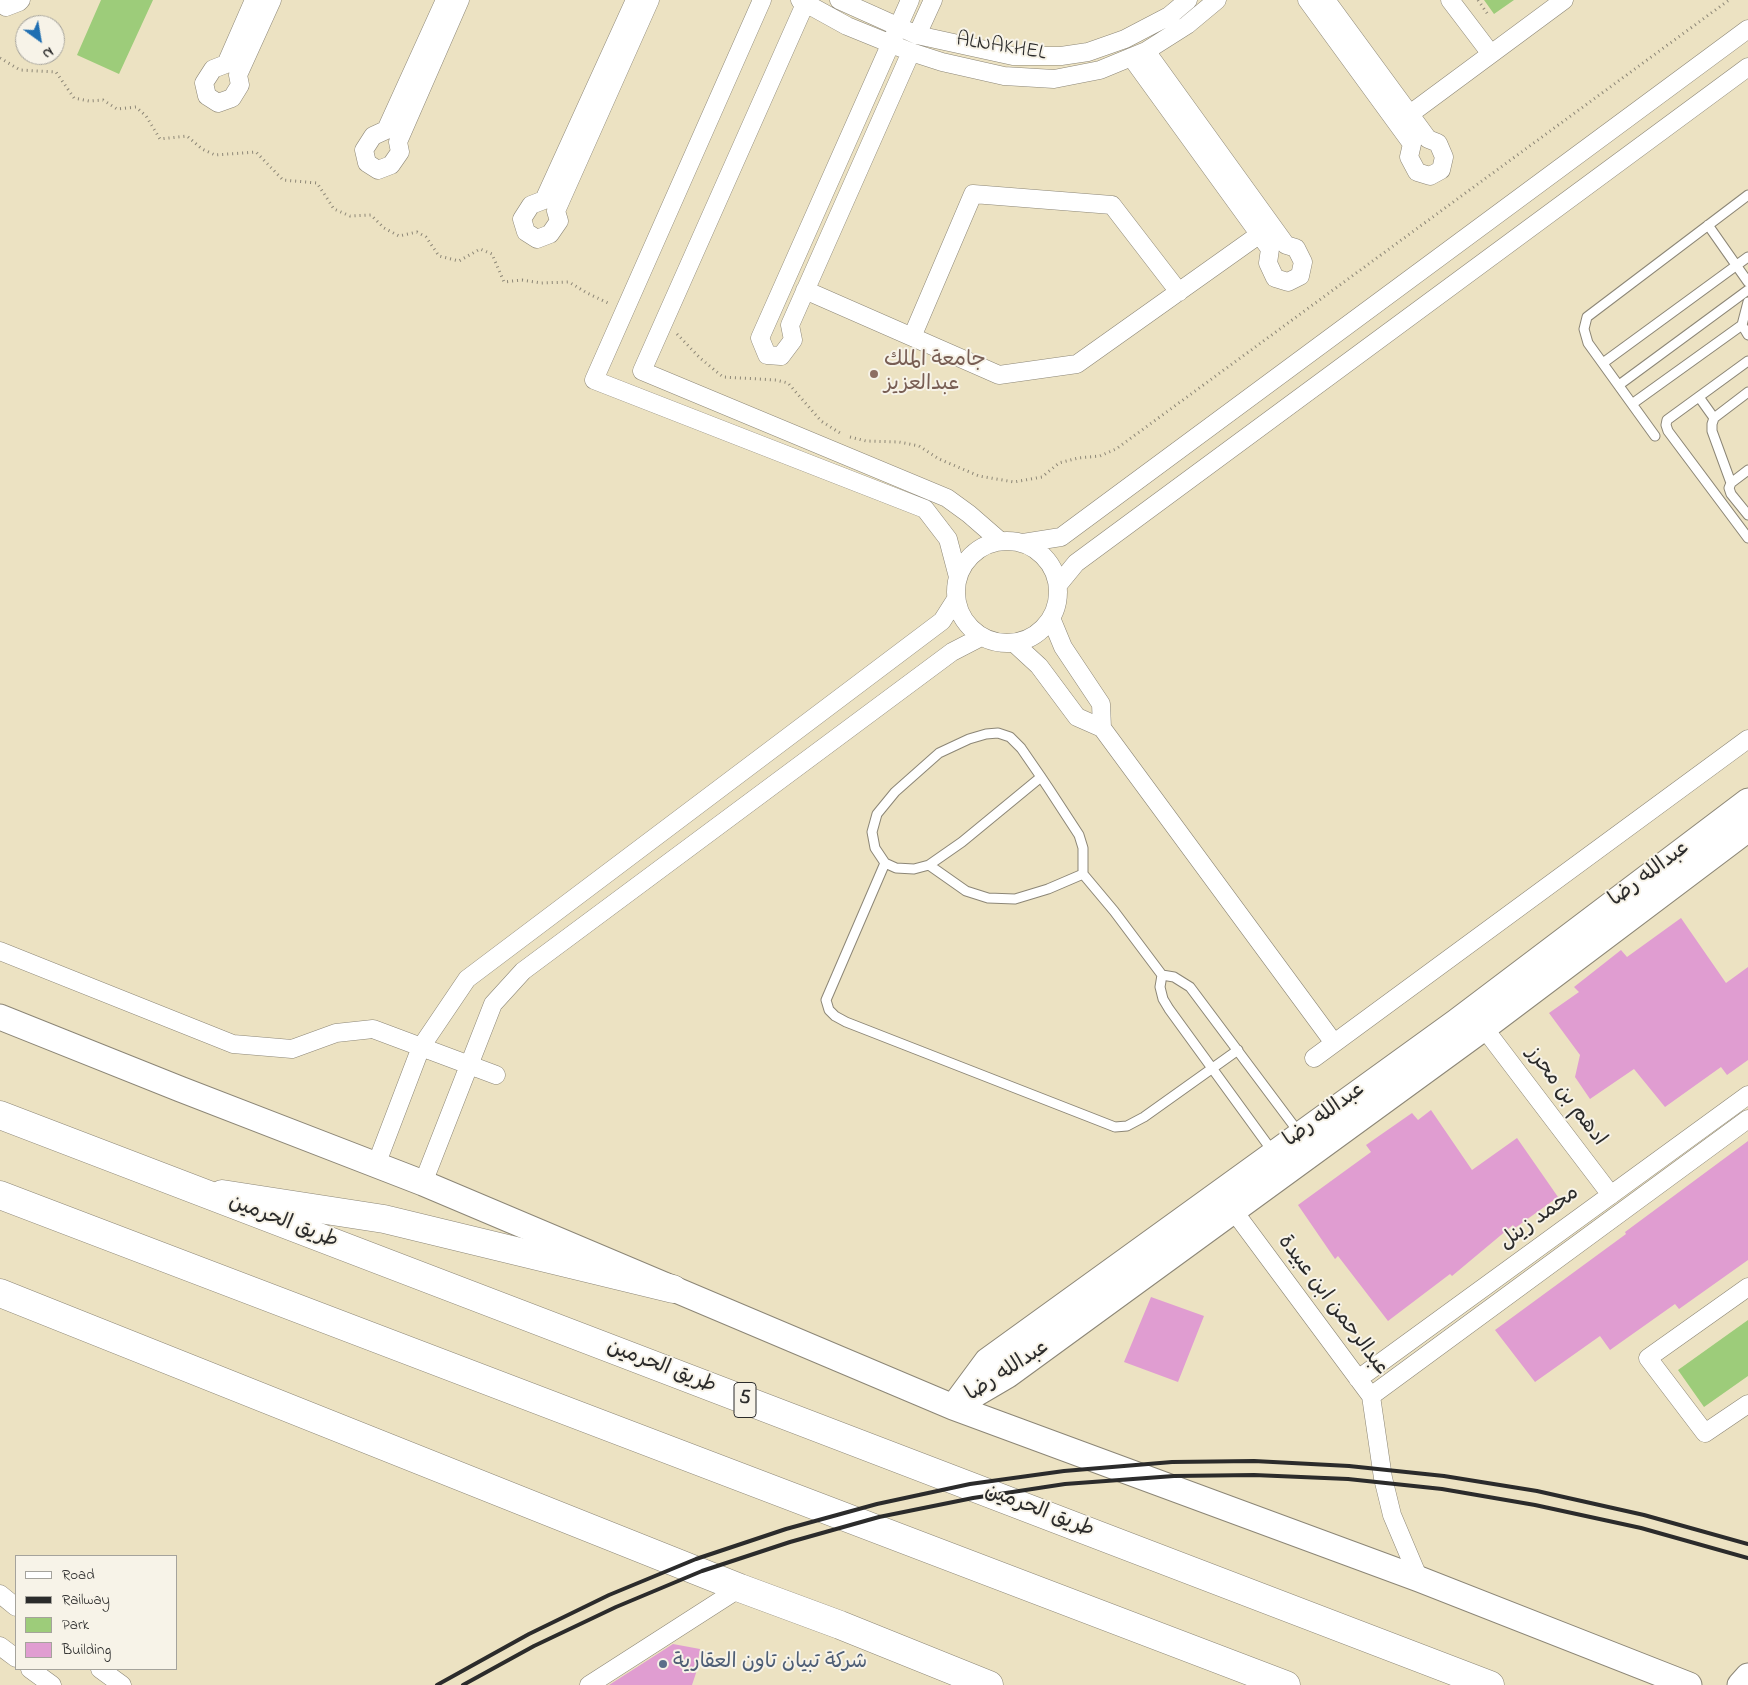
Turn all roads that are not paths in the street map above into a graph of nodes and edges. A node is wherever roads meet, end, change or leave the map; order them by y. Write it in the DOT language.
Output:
graph roads {
  1 [pos="21,0"];
  2 [pos="254,0"];
  3 [pos="272,0"];
  4 [pos="445,0"];
  5 [pos="460,0"];
  6 [pos="635,0"];
  7 [pos="650,0"];
  8 [pos="762,0"];
  9 [pos="839,0"];
  10 [pos="910,0"];
  11 [pos="933,0"];
  12 [pos="1188,0"];
  13 [pos="1217,0"];
  14 [pos="1307,0"];
  15 [pos="1326,0"];
  16 [pos="1450,0"];
  17 [pos="1564,0"];
  18 [pos="803,2"];
  19 [pos="0,3"];
  20 [pos="898,27"];
  21 [pos="1748,29"];
  22 [pos="917,35"];
  23 [pos="891,44"];
  24 [pos="911,52"];
  25 [pos="1138,54"];
  26 [pos="1490,54"];
  27 [pos="1748,67"];
  28 [pos="1410,114"];
  29 [pos="1748,196"];
  30 [pos="1708,226"];
  31 [pos="1260,234"];
  32 [pos="1748,257"];
  33 [pos="1736,266"];
  34 [pos="1748,282"];
  35 [pos="806,290"];
  36 [pos="1748,290"];
  37 [pos="1179,292"];
  38 [pos="1748,302"];
  39 [pos="1742,325"];
  40 [pos="1748,335"];
  41 [pos="912,337"];
  42 [pos="1748,361"];
  43 [pos="1603,364"];
  44 [pos="1619,385"];
  45 [pos="1748,392"];
  46 [pos="1699,397"];
  47 [pos="1632,404"];
  48 [pos="1714,418"];
  49 [pos="1655,436"];
  50 [pos="1748,470"];
  51 [pos="1731,483"];
  52 [pos="1748,515"];
  53 [pos="1748,538"];
  54 [pos="1000,541"];
  55 [pos="1023,543"];
  56 [pos="958,577"];
  57 [pos="1058,585"];
  58 [pos="956,600"];
  59 [pos="1051,618"];
  60 [pos="981,636"];
  61 [pos="1014,643"];
  62 [pos="1102,728"];
  63 [pos="1748,739"];
  64 [pos="1041,777"];
  65 [pos="1748,800"];
  66 [pos="1748,829"];
  67 [pos="885,863"];
  68 [pos="929,865"];
  69 [pos="1083,874"];
  70 [pos="0,951"];
  71 [pos="1162,975"];
  72 [pos="0,1018"];
  73 [pos="1484,1028"];
  74 [pos="1334,1043"];
  75 [pos="421,1047"];
  76 [pos="1238,1050"];
  77 [pos="1314,1058"];
  78 [pos="469,1066"];
  79 [pos="1212,1069"];
  80 [pos="496,1075"];
  81 [pos="1748,1095"];
  82 [pos="0,1115"];
  83 [pos="1748,1119"];
  84 [pos="1301,1134"];
  85 [pos="1274,1154"];
  86 [pos="376,1165"];
  87 [pos="423,1183"];
  88 [pos="197,1190"];
  89 [pos="0,1195"];
  90 [pos="1611,1195"];
  91 [pos="1233,1210"];
  92 [pos="1748,1287"];
  93 [pos="673,1289"];
  94 [pos="0,1293"];
  95 [pos="1358,1379"];
  96 [pos="1371,1396"];
  97 [pos="1748,1404"];
  98 [pos="953,1407"];
  99 [pos="1419,1580"];
  100 [pos="740,1588"];
  101 [pos="0,1594"];
  102 [pos="15,1606"];
  103 [pos="0,1646"];
  104 [pos="15,1657"];
  105 [pos="31,1670"];
  106 [pos="101,1670"];
  107 [pos="1748,1676"];
  108 [pos="52,1685"];
  109 [pos="122,1685"];
  110 [pos="589,1685"];
  111 [pos="989,1685"];
  112 [pos="1286,1685"];
  113 [pos="1490,1685"];
  114 [pos="1689,1685"];
  115 [pos="1740,1685"];
  1 -- 19 [label="street"];
  2 -- 3 [label="street"];
  4 -- 5 [label="street"];
  6 -- 7 [label="street"];
  8 -- 56 [label="street"];
  9 -- 20 [label="street"];
  10 -- 20 [label="street"];
  11 -- 22 [label="street"];
  12 -- 22 [label="street"];
  13 -- 25 [label="street, ALNAKHEL"];
  14 -- 28 [label="street"];
  15 -- 28 [label="street"];
  16 -- 26 [label="street"];
  17 -- 26 [label="street"];
  18 -- 23 [label="street, ALNAKHEL"];
  18 -- 54 [label="street"];
  20 -- 22 [label="street"];
  20 -- 23 [label="street"];
  21 -- 55 [label="street"];
  23 -- 24 [label="street, ALNAKHEL"];
  23 -- 35 [label="street"];
  24 -- 25 [label="street, ALNAKHEL"];
  24 -- 35 [label="street"];
  25 -- 31 [label="street"];
  25 -- 31 [label="street"];
  26 -- 28 [label="street"];
  27 -- 57 [label="street"];
  29 -- 30 [label="lane"];
  30 -- 33 [label="lane"];
  30 -- 43 [label="lane"];
  31 -- 37 [label="street"];
  32 -- 33 [label="lane"];
  33 -- 34 [label="lane"];
  33 -- 43 [label="lane"];
  35 -- 41 [label="street"];
  36 -- 44 [label="lane"];
  37 -- 41 [label="street"];
  37 -- 41 [label="street"];
  38 -- 39 [label="lane"];
  39 -- 40 [label="lane"];
  39 -- 47 [label="lane"];
  42 -- 46 [label="lane"];
  43 -- 44 [label="lane"];
  44 -- 47 [label="lane"];
  45 -- 48 [label="lane"];
  46 -- 48 [label="lane"];
  46 -- 53 [label="lane"];
  47 -- 49 [label="lane"];
  48 -- 51 [label="lane"];
  50 -- 51 [label="lane"];
  51 -- 52 [label="lane"];
  54 -- 55 [label="street"];
  54 -- 56 [label="street"];
  55 -- 57 [label="street"];
  56 -- 58 [label="street"];
  57 -- 59 [label="street"];
  58 -- 60 [label="street"];
  58 -- 75 [label="street"];
  59 -- 61 [label="street"];
  59 -- 62 [label="street"];
  60 -- 61 [label="street"];
  60 -- 78 [label="street"];
  61 -- 62 [label="street"];
  62 -- 74 [label="street"];
  63 -- 74 [label="street"];
  64 -- 67 [label="lane"];
  64 -- 68 [label="lane"];
  64 -- 69 [label="lane"];
  65 -- 84 [label="street, عبدالله رضا"];
  66 -- 73 [label="street, عبدالله رضا"];
  67 -- 68 [label="lane"];
  67 -- 79 [label="lane"];
  68 -- 69 [label="lane"];
  69 -- 71 [label="lane"];
  70 -- 75 [label="street"];
  71 -- 76 [label="lane"];
  71 -- 79 [label="lane"];
  72 -- 86 [label="street"];
  73 -- 90 [label="street, ادهم بن محرز"];
  73 -- 91 [label="street, عبدالله رضا"];
  74 -- 77 [label="street"];
  75 -- 78 [label="street"];
  75 -- 86 [label="street"];
  76 -- 79 [label="lane"];
  76 -- 84 [label="lane"];
  78 -- 80 [label="street"];
  78 -- 87 [label="street"];
  79 -- 85 [label="lane"];
  81 -- 90 [label="street, محمد زينل"];
  82 -- 88 [label="main road, طريق الحرمين / 5"];
  83 -- 96 [label="street, محمد زينل"];
  84 -- 85 [label="street, عبدالله رضا"];
  85 -- 98 [label="street, عبدالله رضا"];
  86 -- 87 [label="street"];
  87 -- 93 [label="street"];
  88 -- 93 [label="main road"];
  88 -- 113 [label="main road, طريق الحرمين / 5"];
  89 -- 112 [label="main road"];
  90 -- 95 [label="street, محمد زينل"];
  91 -- 95 [label="street, عبدالرحمن ابن عبيدة"];
  91 -- 98 [label="street, عبدالله رضا"];
  92 -- 97 [label="street"];
  93 -- 98 [label="street"];
  94 -- 100 [label="main road"];
  95 -- 96 [label="street, عبدالرحمن ابن عبيدة"];
  96 -- 99 [label="street, عبدالرحمن ابن عبيدة"];
  98 -- 99 [label="street"];
  99 -- 114 [label="street"];
  100 -- 110 [label="street"];
  100 -- 111 [label="main road"];
  101 -- 102 [label="street"];
  103 -- 104 [label="street"];
  105 -- 108 [label="street"];
  106 -- 109 [label="street"];
  107 -- 115 [label="street"];
}
